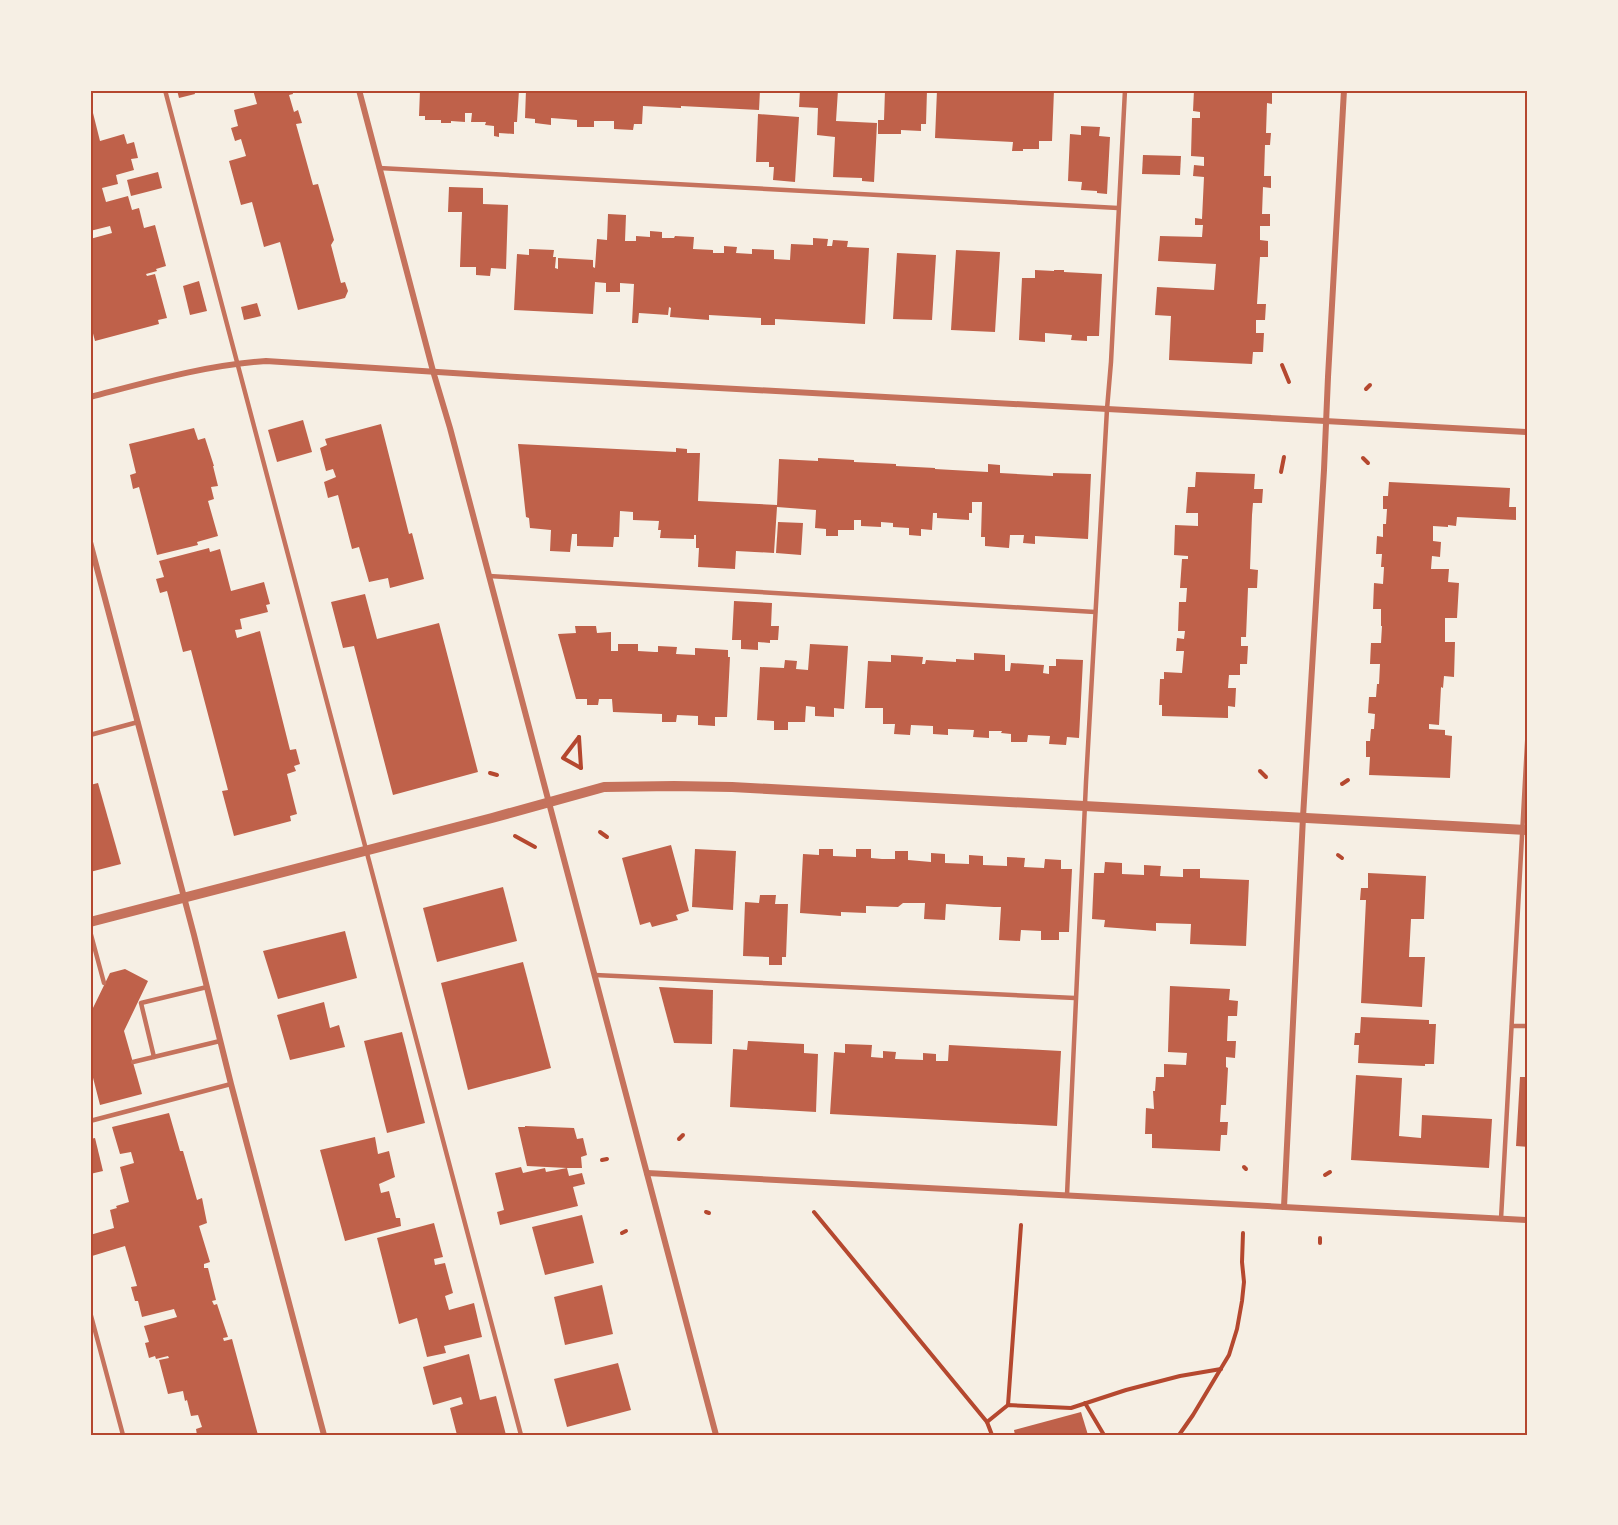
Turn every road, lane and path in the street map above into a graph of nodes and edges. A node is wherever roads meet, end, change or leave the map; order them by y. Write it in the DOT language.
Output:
graph roads {
  1 [pos="165,90"];
  2 [pos="359,90"];
  3 [pos="1125,90"];
  4 [pos="1344,90"];
  5 [pos="379,168"];
  6 [pos="1118,208"];
  7 [pos="237,363"];
  8 [pos="1282,365"];
  9 [pos="433,371"];
  10 [pos="1289,382"];
  11 [pos="1371,385"];
  12 [pos="1366,388"];
  13 [pos="90,397"];
  14 [pos="1107,409"];
  15 [pos="1326,421"];
  16 [pos="1528,432"];
  17 [pos="1284,457"];
  18 [pos="1363,459"];
  19 [pos="1368,463"];
  20 [pos="1281,472"];
  21 [pos="90,542"];
  22 [pos="489,576"];
  23 [pos="1095,612"];
  24 [pos="138,722"];
  25 [pos="1528,726"];
  26 [pos="90,735"];
  27 [pos="581,768"];
  28 [pos="1260,771"];
  29 [pos="490,773"];
  30 [pos="497,775"];
  31 [pos="1266,777"];
  32 [pos="1348,780"];
  33 [pos="1342,784"];
  34 [pos="549,802"];
  35 [pos="1085,806"];
  36 [pos="1303,817"];
  37 [pos="1526,830"];
  38 [pos="600,832"];
  39 [pos="514,836"];
  40 [pos="607,837"];
  41 [pos="535,847"];
  42 [pos="367,850"];
  43 [pos="184,898"];
  44 [pos="90,922"];
  45 [pos="90,931"];
  46 [pos="595,975"];
  47 [pos="104,983"];
  48 [pos="207,987"];
  49 [pos="1076,998"];
  50 [pos="1512,1026"];
  51 [pos="1528,1026"];
  52 [pos="220,1041"];
  53 [pos="154,1057"];
  54 [pos="133,1062"];
  55 [pos="231,1084"];
  56 [pos="90,1121"];
  57 [pos="683,1135"];
  58 [pos="679,1139"];
  59 [pos="647,1173"];
  60 [pos="1067,1195"];
  61 [pos="1284,1207"];
  62 [pos="814,1212"];
  63 [pos="1501,1219"];
  64 [pos="1528,1220"];
  65 [pos="1021,1225"];
  66 [pos="1243,1233"];
  67 [pos="1320,1238"];
  68 [pos="1320,1243"];
  69 [pos="90,1312"];
  70 [pos="1221,1369"];
  71 [pos="1086,1403"];
  72 [pos="1008,1406"];
  73 [pos="987,1422"];
  74 [pos="123,1435"];
  75 [pos="324,1435"];
  76 [pos="521,1435"];
  77 [pos="716,1435"];
  78 [pos="992,1435"];
  79 [pos="1104,1435"];
  80 [pos="1179,1435"];
  1 -- 7 [label="lane"];
  2 -- 5 [label="street"];
  3 -- 6 [label="lane"];
  4 -- 15 [label="street"];
  5 -- 6 [label="lane"];
  5 -- 9 [label="street"];
  6 -- 14 [label="lane"];
  7 -- 9 [label="street"];
  7 -- 13 [label="street"];
  7 -- 42 [label="lane"];
  8 -- 10 [label="path"];
  9 -- 14 [label="street"];
  9 -- 22 [label="street"];
  11 -- 12 [label="path"];
  14 -- 15 [label="street"];
  14 -- 23 [label="lane"];
  15 -- 16 [label="street"];
  15 -- 36 [label="street"];
  17 -- 20 [label="path"];
  18 -- 19 [label="path"];
  21 -- 24 [label="street"];
  22 -- 23 [label="lane"];
  22 -- 34 [label="street"];
  23 -- 35 [label="lane"];
  24 -- 26 [label="lane"];
  24 -- 43 [label="street"];
  25 -- 37 [label="lane"];
  27 -- 27 [label="path"];
  28 -- 31 [label="path"];
  29 -- 30 [label="path"];
  32 -- 33 [label="path"];
  34 -- 35 [label="street"];
  34 -- 42 [label="street"];
  34 -- 46 [label="street"];
  35 -- 36 [label="street"];
  35 -- 49 [label="lane"];
  36 -- 37 [label="street"];
  36 -- 61 [label="street"];
  37 -- 50 [label="lane"];
  38 -- 40 [label="path"];
  39 -- 41 [label="path"];
  42 -- 43 [label="street"];
  42 -- 76 [label="lane"];
  43 -- 44 [label="street"];
  43 -- 48 [label="street"];
  45 -- 47 [label="lane"];
  46 -- 49 [label="lane"];
  46 -- 59 [label="street"];
  48 -- 52 [label="street"];
  48 -- 53 [label="lane"];
  49 -- 60 [label="lane"];
  50 -- 51 [label="lane"];
  50 -- 63 [label="lane"];
  52 -- 53 [label="lane"];
  52 -- 55 [label="street"];
  53 -- 54 [label="lane"];
  55 -- 56 [label="lane"];
  55 -- 75 [label="street"];
  57 -- 58 [label="path"];
  59 -- 60 [label="street"];
  59 -- 77 [label="street"];
  60 -- 61 [label="street"];
  61 -- 63 [label="street"];
  62 -- 73 [label="path"];
  63 -- 64 [label="street"];
  65 -- 72 [label="path"];
  66 -- 70 [label="path"];
  67 -- 68 [label="path"];
  69 -- 74 [label="lane"];
  70 -- 71 [label="path"];
  70 -- 80 [label="path"];
  71 -- 72 [label="path"];
  71 -- 79 [label="path"];
  72 -- 73 [label="path"];
  73 -- 78 [label="path"];
}
